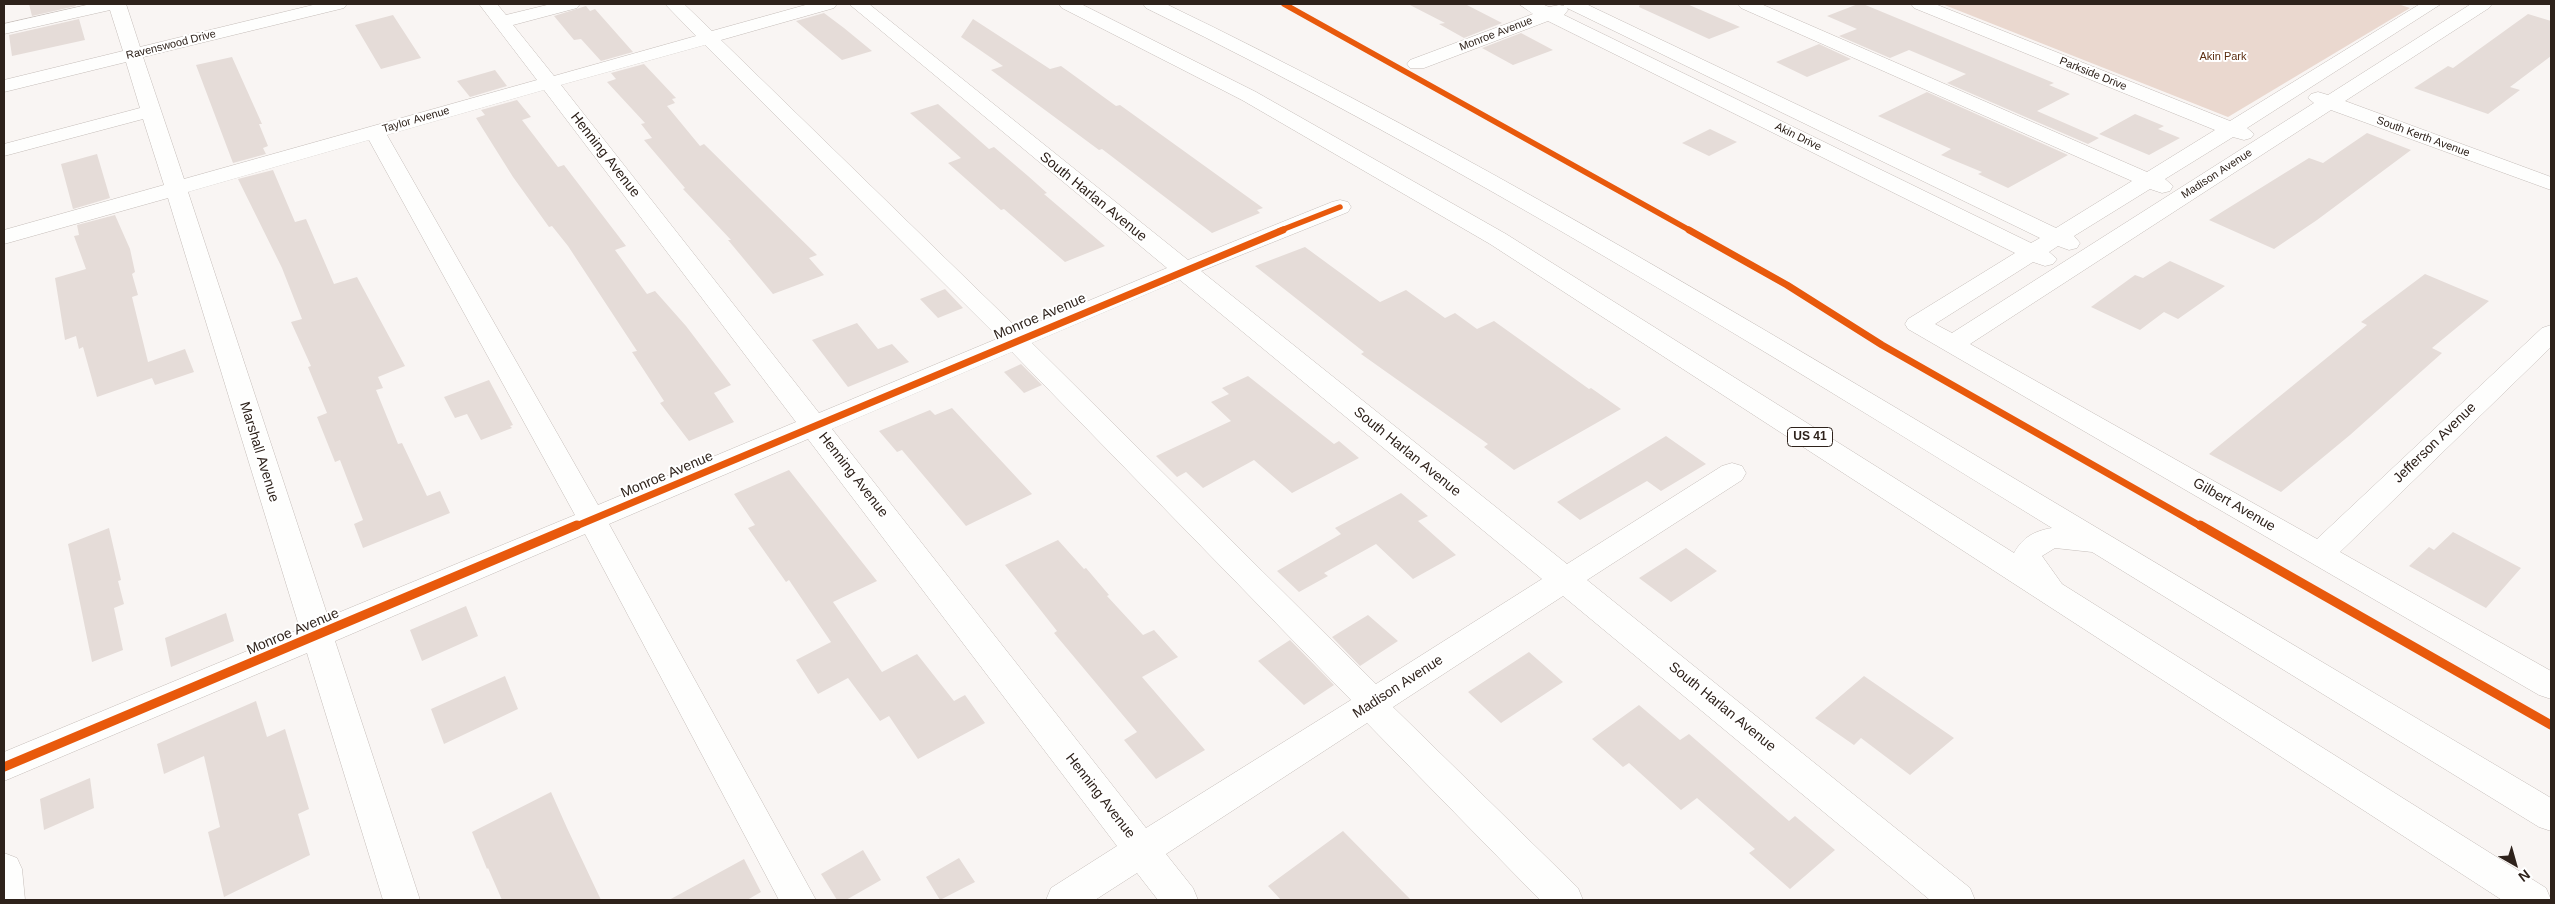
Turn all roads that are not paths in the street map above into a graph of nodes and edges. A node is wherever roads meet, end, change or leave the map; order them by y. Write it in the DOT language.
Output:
graph roads {
  1 [pos="116,4"];
  2 [pos="338,4"];
  3 [pos="571,4"];
  4 [pos="674,4"];
  5 [pos="828,4"];
  6 [pos="858,4"];
  7 [pos="1068,4"];
  8 [pos="1152,4"];
  9 [pos="1528,4"];
  10 [pos="1574,4"];
  11 [pos="1746,4"];
  12 [pos="1920,4"];
  13 [pos="2430,4"];
  14 [pos="2483,4"];
  15 [pos="495,13"];
  16 [pos="1549,14"];
  17 [pos="2465,15"];
  18 [pos="4,29"];
  19 [pos="709,37"];
  20 [pos="134,54"];
  21 [pos="1417,64"];
  22 [pos="549,82"];
  23 [pos="4,86"];
  24 [pos="2295,89"];
  25 [pos="2330,102"];
  26 [pos="151,111"];
  27 [pos="2230,129"];
  28 [pos="375,132"];
  29 [pos="2266,143"];
  30 [pos="4,150"];
  31 [pos="2148,180"];
  32 [pos="2551,184"];
  33 [pos="176,188"];
  34 [pos="2184,196"];
  35 [pos="1340,208"];
  36 [pos="2057,236"];
  37 [pos="4,237"];
  38 [pos="2031,253"];
  39 [pos="2093,254"];
  40 [pos="1183,270"];
  41 [pos="2067,271"];
  42 [pos="2551,333"];
  43 [pos="1016,341"];
  44 [pos="1952,344"];
  45 [pos="815,426"];
  46 [pos="1732,473"];
  47 [pos="592,520"];
  48 [pos="2113,550"];
  49 [pos="2319,554"];
  50 [pos="1565,580"];
  51 [pos="2058,596"];
  52 [pos="317,635"];
  53 [pos="2551,686"];
  54 [pos="1372,704"];
  55 [pos="4,767"];
  56 [pos="2551,816"];
  57 [pos="1142,850"];
  58 [pos="4,869"];
  59 [pos="8,900"];
  60 [pos="402,900"];
  61 [pos="798,900"];
  62 [pos="1064,900"];
  63 [pos="1180,900"];
  64 [pos="1565,900"];
  65 [pos="1957,900"];
  66 [pos="2534,900"];
  1 -- 18 [label="main road"];
  1 -- 20 [label="main road, Marshall Avenue"];
  2 -- 20 [label="main road, Ravenswood Drive"];
  3 -- 15 [label="main road"];
  4 -- 19 [label="main road"];
  5 -- 19 [label="main road, Taylor Avenue"];
  6 -- 40 [label="main road, South Harlan Avenue"];
  7 -- 51 [label="main road, US 41"];
  8 -- 48 [label="main road"];
  9 -- 16 [label="main road, Akin Drive"];
  10 -- 16 [label="main road, Monroe Avenue"];
  10 -- 36 [label="main road, Akin Drive"];
  11 -- 31 [label="main road"];
  12 -- 27 [label="main road, Parkside Drive"];
  13 -- 17 [label="main road"];
  13 -- 24 [label="main road"];
  14 -- 17 [label="main road, Madison Avenue"];
  15 -- 22 [label="main road, Henning Avenue"];
  16 -- 21 [label="main road, Monroe Avenue"];
  16 -- 38 [label="main road, Akin Drive"];
  17 -- 25 [label="main road, Madison Avenue"];
  19 -- 22 [label="main road, Taylor Avenue"];
  19 -- 43 [label="main road"];
  20 -- 23 [label="main road, Ravenswood Drive"];
  20 -- 26 [label="main road, Marshall Avenue"];
  22 -- 28 [label="main road, Taylor Avenue"];
  22 -- 45 [label="main road, Henning Avenue"];
  24 -- 25 [label="main road, South Kerth Avenue"];
  24 -- 27 [label="main road"];
  25 -- 29 [label="main road, Madison Avenue"];
  25 -- 32 [label="main road, South Kerth Avenue"];
  26 -- 30 [label="main road"];
  26 -- 33 [label="main road, Marshall Avenue"];
  27 -- 29 [label="main road, Parkside Drive"];
  27 -- 31 [label="main road"];
  28 -- 33 [label="main road, Taylor Avenue"];
  28 -- 47 [label="main road"];
  29 -- 34 [label="main road, Madison Avenue"];
  31 -- 34 [label="main road"];
  31 -- 36 [label="main road"];
  33 -- 37 [label="main road, Taylor Avenue"];
  33 -- 52 [label="main road, Marshall Avenue"];
  34 -- 39 [label="main road, Madison Avenue"];
  35 -- 40 [label="main road, Monroe Avenue"];
  36 -- 38 [label="main road"];
  36 -- 39 [label="main road, Akin Drive"];
  38 -- 41 [label="main road, Akin Drive"];
  38 -- 44 [label="main road, Gilbert Avenue"];
  39 -- 41 [label="main road, Madison Avenue"];
  40 -- 43 [label="main road, Monroe Avenue"];
  40 -- 50 [label="main road, South Harlan Avenue"];
  41 -- 44 [label="main road, Madison Avenue"];
  42 -- 49 [label="main road, Jefferson Avenue"];
  43 -- 45 [label="main road, Monroe Avenue"];
  43 -- 54 [label="main road"];
  44 -- 49 [label="main road, Gilbert Avenue"];
  45 -- 47 [label="main road, Monroe Avenue"];
  45 -- 57 [label="main road, Henning Avenue"];
  46 -- 50 [label="main road, Madison Avenue"];
  47 -- 52 [label="main road, Monroe Avenue"];
  47 -- 61 [label="main road"];
  48 -- 51 [label="main road"];
  48 -- 56 [label="main road"];
  49 -- 53 [label="main road, Gilbert Avenue"];
  50 -- 54 [label="main road, Madison Avenue"];
  50 -- 65 [label="main road, South Harlan Avenue"];
  51 -- 66 [label="main road, US 41"];
  52 -- 55 [label="main road, Monroe Avenue"];
  52 -- 60 [label="main road, Marshall Avenue"];
  54 -- 57 [label="main road, Madison Avenue"];
  54 -- 64 [label="main road"];
  57 -- 62 [label="main road, Madison Avenue"];
  57 -- 63 [label="main road, Henning Avenue"];
  58 -- 59 [label="main road"];
}
